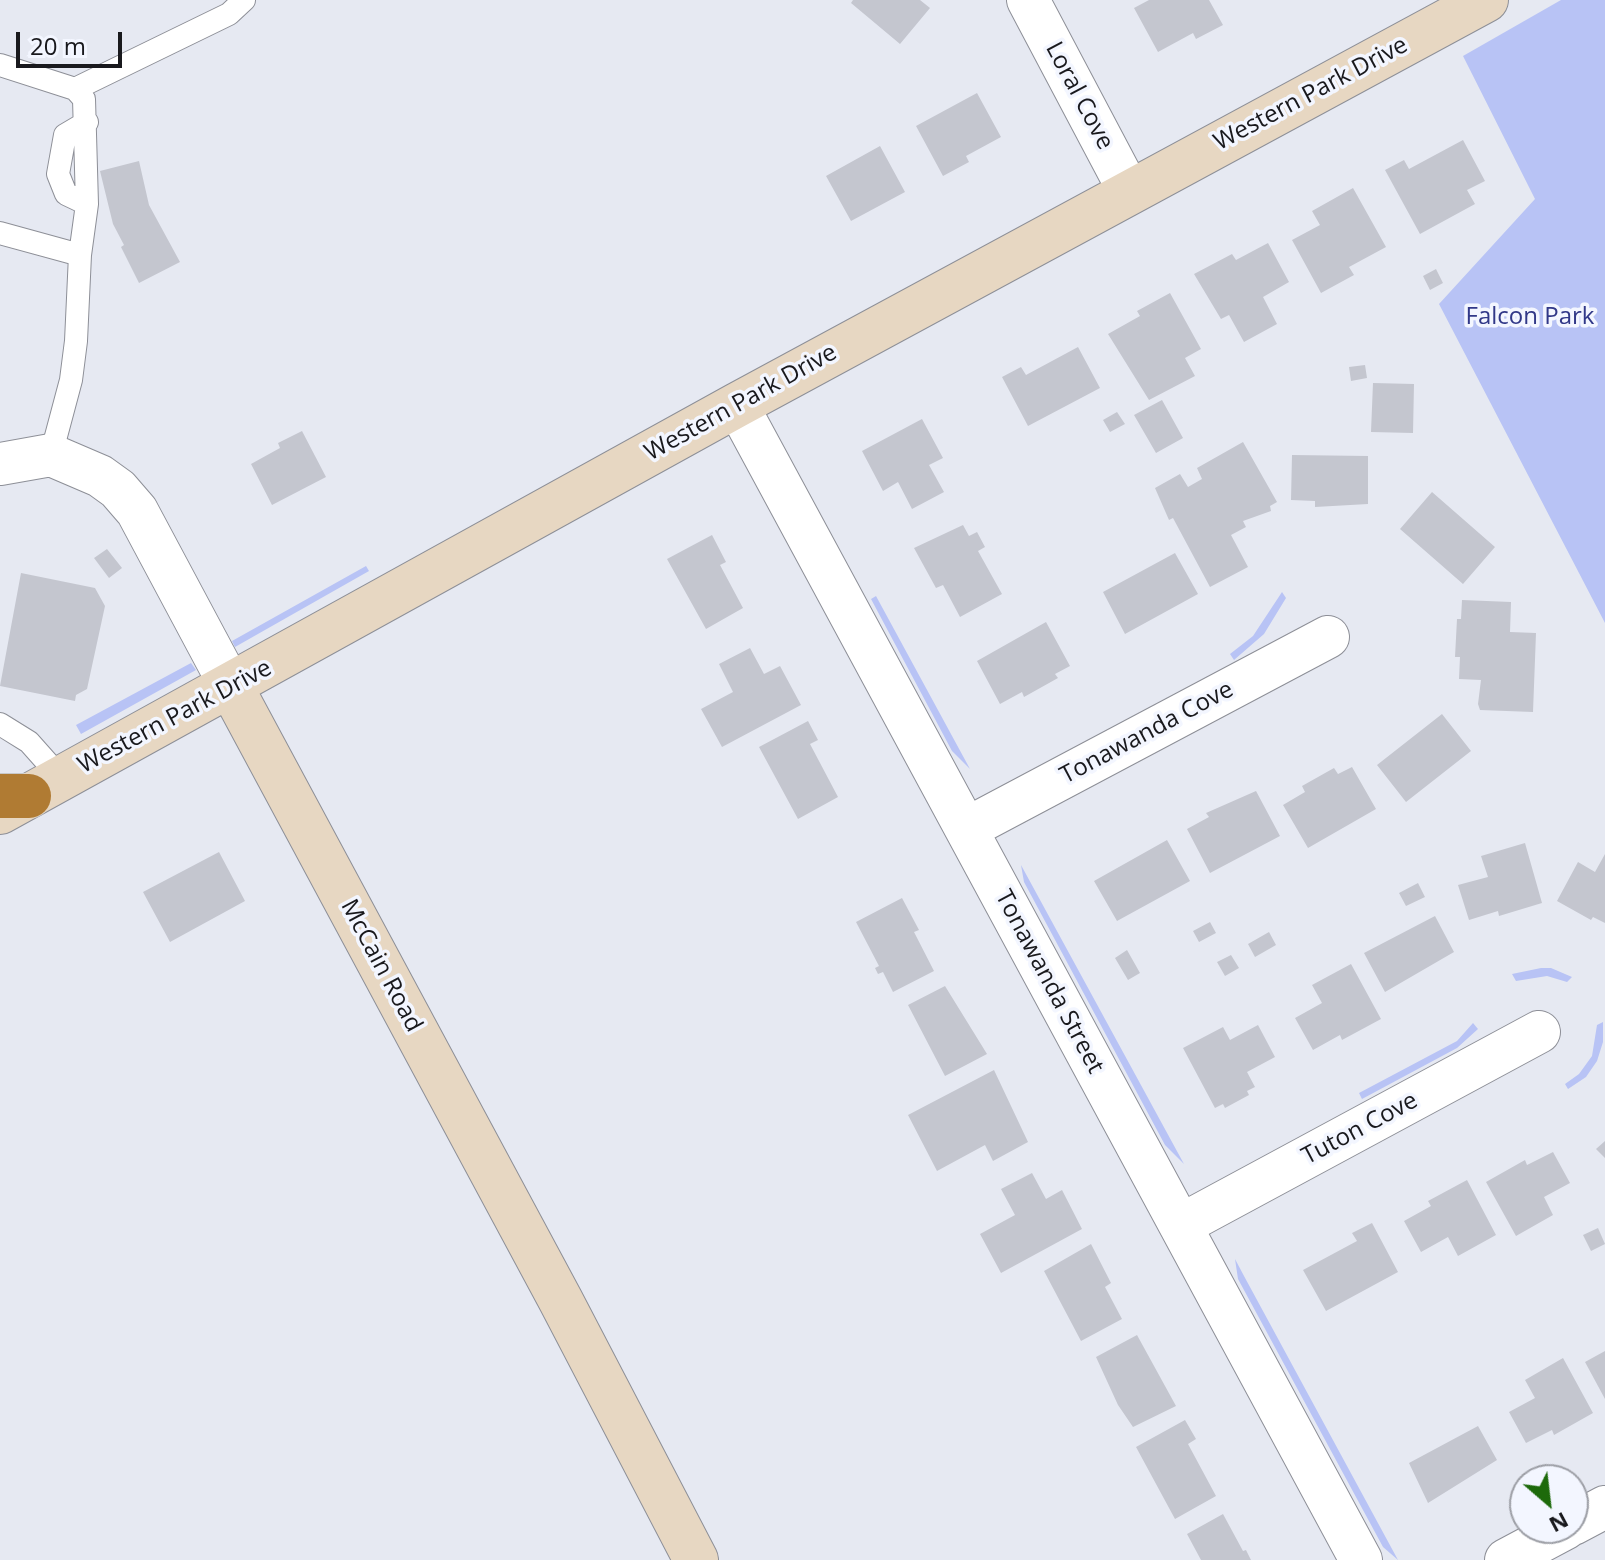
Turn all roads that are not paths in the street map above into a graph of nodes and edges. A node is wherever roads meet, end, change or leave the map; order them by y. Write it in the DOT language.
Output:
graph roads {
  1 [pos="244,0"];
  2 [pos="1028,0"];
  3 [pos="1486,0"];
  4 [pos="0,65"];
  5 [pos="75,89"];
  6 [pos="1129,191"];
  7 [pos="0,233"];
  8 [pos="80,255"];
  9 [pos="737,405"];
  10 [pos="51,455"];
  11 [pos="0,465"];
  12 [pos="1328,637"];
  13 [pos="231,687"];
  14 [pos="0,724"];
  15 [pos="23,796"];
  16 [pos="966,829"];
  17 [pos="1539,1032"];
  18 [pos="1181,1225"];
  19 [pos="1536,1544"];
  20 [pos="696,1560"];
  21 [pos="1361,1560"];
  22 [pos="1506,1560"];
  1 -- 5 [label="lane"];
  2 -- 6 [label="street, Loral Cove"];
  3 -- 6 [label="street, Western Park Drive"];
  4 -- 5 [label="lane"];
  5 -- 8 [label="lane"];
  6 -- 9 [label="street, Western Park Drive"];
  7 -- 8 [label="lane"];
  8 -- 10 [label="lane"];
  9 -- 13 [label="street, Western Park Drive"];
  9 -- 16 [label="street, Tonawanda Street"];
  10 -- 11 [label="street"];
  10 -- 13 [label="street, McCain Road"];
  12 -- 16 [label="street, Tonawanda Cove"];
  13 -- 15 [label="street, Western Park Drive"];
  13 -- 20 [label="street, McCain Road"];
  14 -- 15 [label="lane"];
  16 -- 18 [label="street, Tonawanda Street"];
  17 -- 18 [label="street, Tuton Cove"];
  18 -- 21 [label="street, Tonawanda Street"];
  19 -- 22 [label="street"];
}
